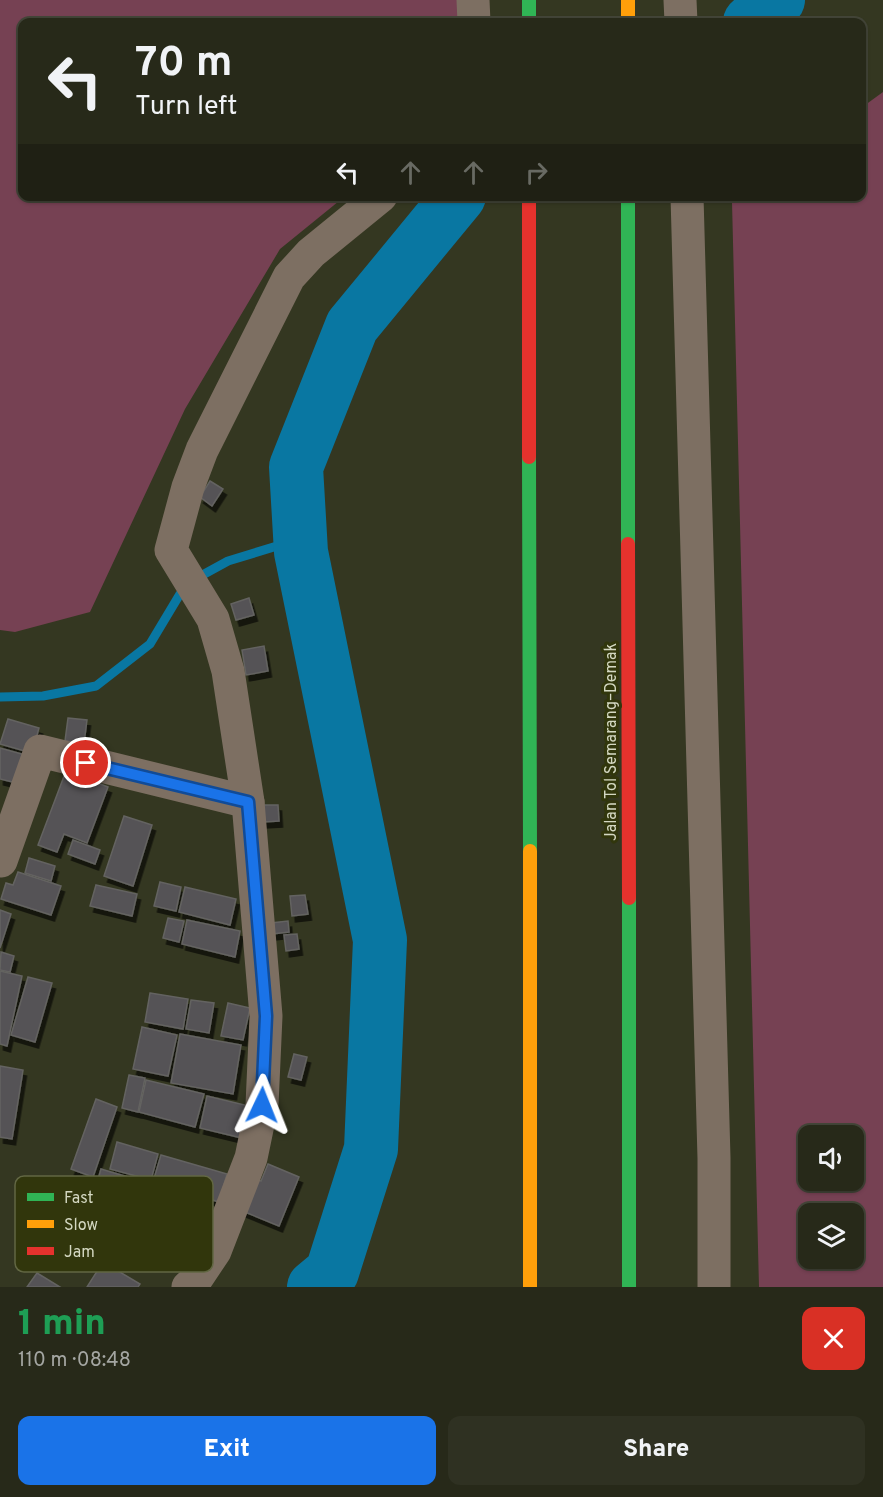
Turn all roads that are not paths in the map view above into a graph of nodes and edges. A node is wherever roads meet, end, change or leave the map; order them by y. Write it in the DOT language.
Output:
graph roads {
  1 [pos="473,0"];
  2 [pos="529,0"];
  3 [pos="628,0"];
  4 [pos="680,0"];
  5 [pos="474,18"];
  6 [pos="529,18"];
  7 [pos="628,18"];
  8 [pos="681,18"];
  9 [pos="375,201"];
  10 [pos="529,201"];
  11 [pos="628,201"];
  12 [pos="687,201"];
  13 [pos="248,802"];
  14 [pos="1,861"];
  15 [pos="213,1254"];
  16 [pos="201,1272"];
  17 [pos="188,1287"];
  18 [pos="530,1287"];
  19 [pos="629,1287"];
  20 [pos="714,1287"];
  1 -- 5 [label="street"];
  2 -- 6 [label="highway"];
  3 -- 7 [label="highway"];
  4 -- 8 [label="street"];
  9 -- 13 [label="street"];
  10 -- 18 [label="highway"];
  11 -- 19 [label="highway, Jalan Tol Semarang–Demak"];
  12 -- 20 [label="street"];
  13 -- 14 [label="street"];
  13 -- 15 [label="street"];
  16 -- 17 [label="street"];
}
